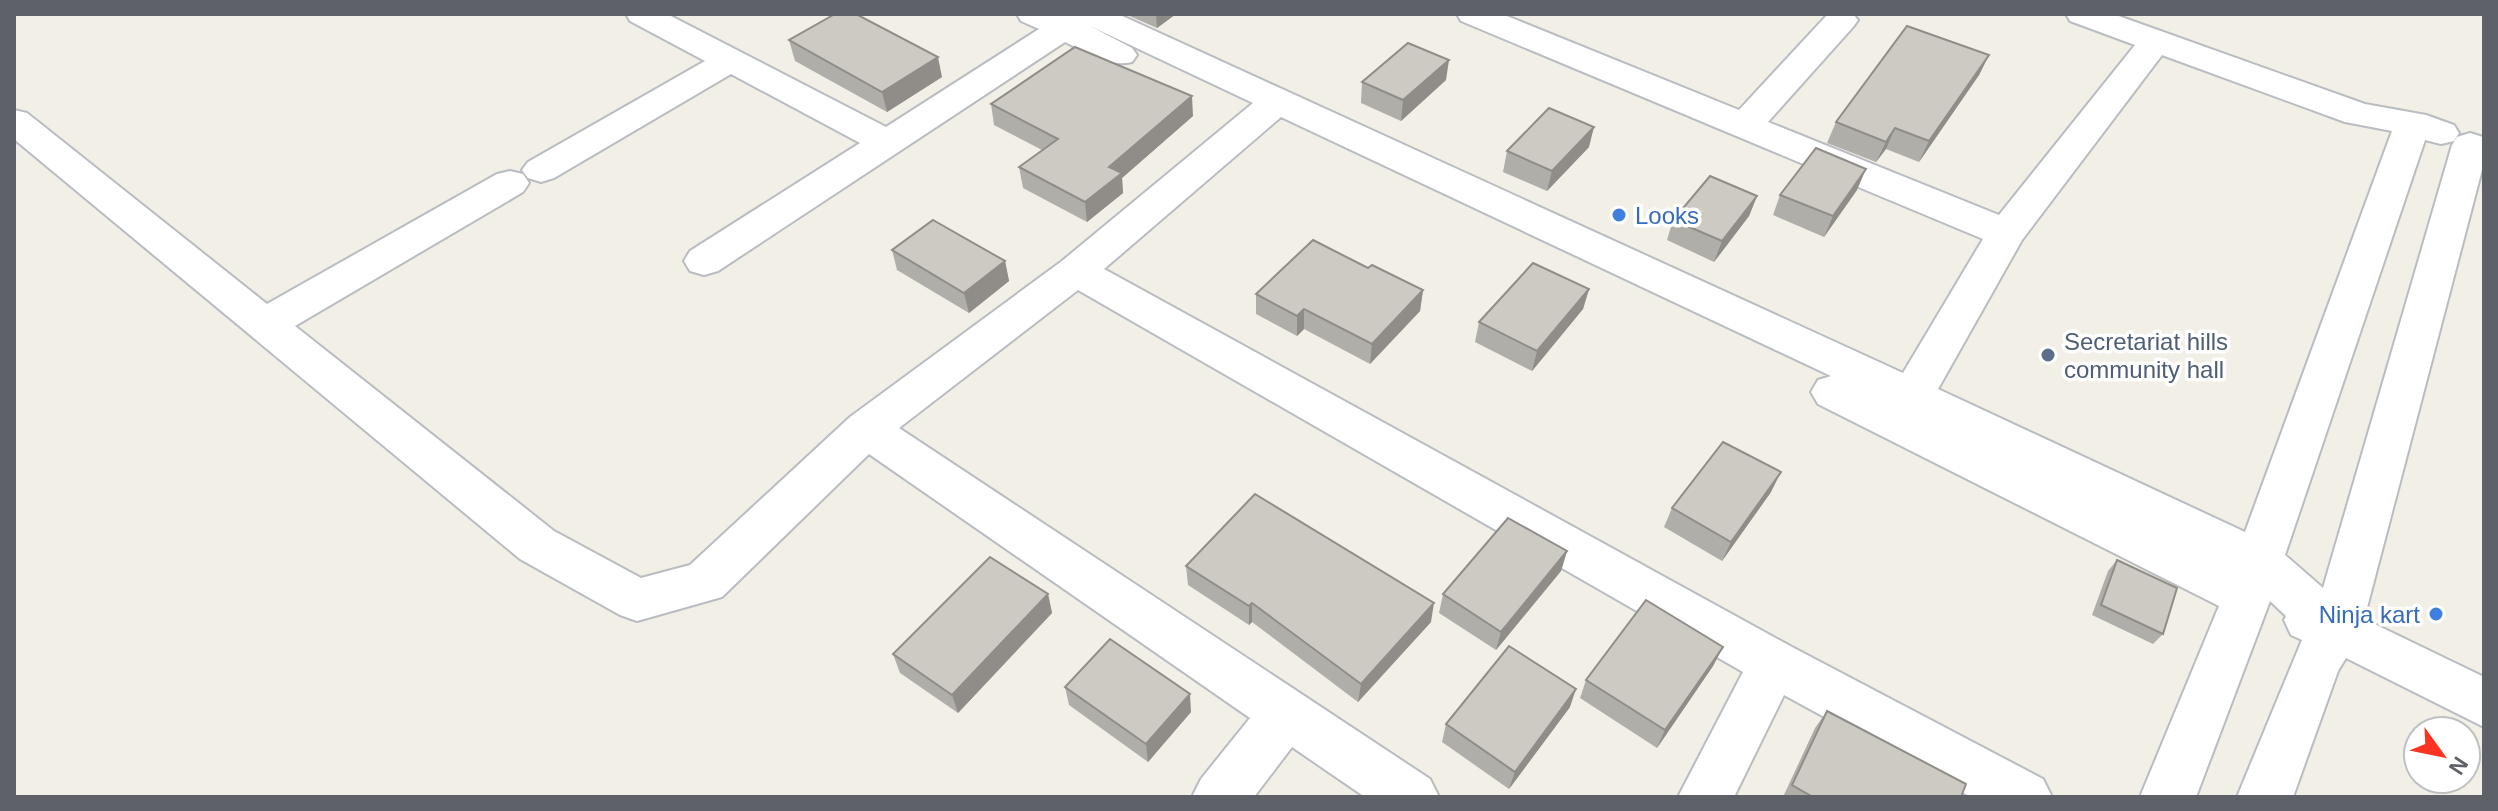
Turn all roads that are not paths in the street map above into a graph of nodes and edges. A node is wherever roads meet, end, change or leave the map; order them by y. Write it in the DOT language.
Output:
graph roads {
  1 [pos="642,14"];
  2 [pos="1473,14"];
  3 [pos="2082,14"];
  4 [pos="1069,18"];
  5 [pos="1841,20"];
  6 [pos="2155,41"];
  7 [pos="731,60"];
  8 [pos="1266,110"];
  9 [pos="14,121"];
  10 [pos="1744,126"];
  11 [pos="2409,135"];
  12 [pos="887,142"];
  13 [pos="2476,160"];
  14 [pos="2006,233"];
  15 [pos="704,261"];
  16 [pos="1076,271"];
  17 [pos="265,324"];
  18 [pos="1912,396"];
  19 [pos="866,429"];
  20 [pos="2253,578"];
  21 [pos="2336,630"];
  22 [pos="1774,663"];
  23 [pos="2484,703"];
  24 [pos="1285,715"];
  25 [pos="1220,797"];
  26 [pos="1411,797"];
  27 [pos="1706,797"];
  28 [pos="2024,797"];
  29 [pos="2168,797"];
  30 [pos="2265,797"];
  1 -- 7 [label="street"];
  2 -- 10 [label="street"];
  3 -- 6 [label="street"];
  4 -- 8 [label="street"];
  4 -- 12 [label="street"];
  5 -- 10 [label="street"];
  6 -- 11 [label="street"];
  6 -- 14 [label="street"];
  7 -- 12 [label="street"];
  7 -- 17 [label="street"];
  8 -- 16 [label="street"];
  8 -- 18 [label="street"];
  8 -- 20 [label="street"];
  9 -- 17 [label="street"];
  10 -- 14 [label="street"];
  11 -- 13 [label="street"];
  11 -- 20 [label="street"];
  12 -- 15 [label="street"];
  13 -- 21 [label="street"];
  14 -- 18 [label="street"];
  16 -- 19 [label="street"];
  16 -- 22 [label="street"];
  17 -- 19 [label="street"];
  18 -- 20 [label="street"];
  19 -- 24 [label="street"];
  20 -- 21 [label="street"];
  20 -- 29 [label="street"];
  21 -- 23 [label="street"];
  21 -- 30 [label="street"];
  22 -- 27 [label="street"];
  22 -- 28 [label="street"];
  24 -- 25 [label="street"];
  24 -- 26 [label="street"];
}
